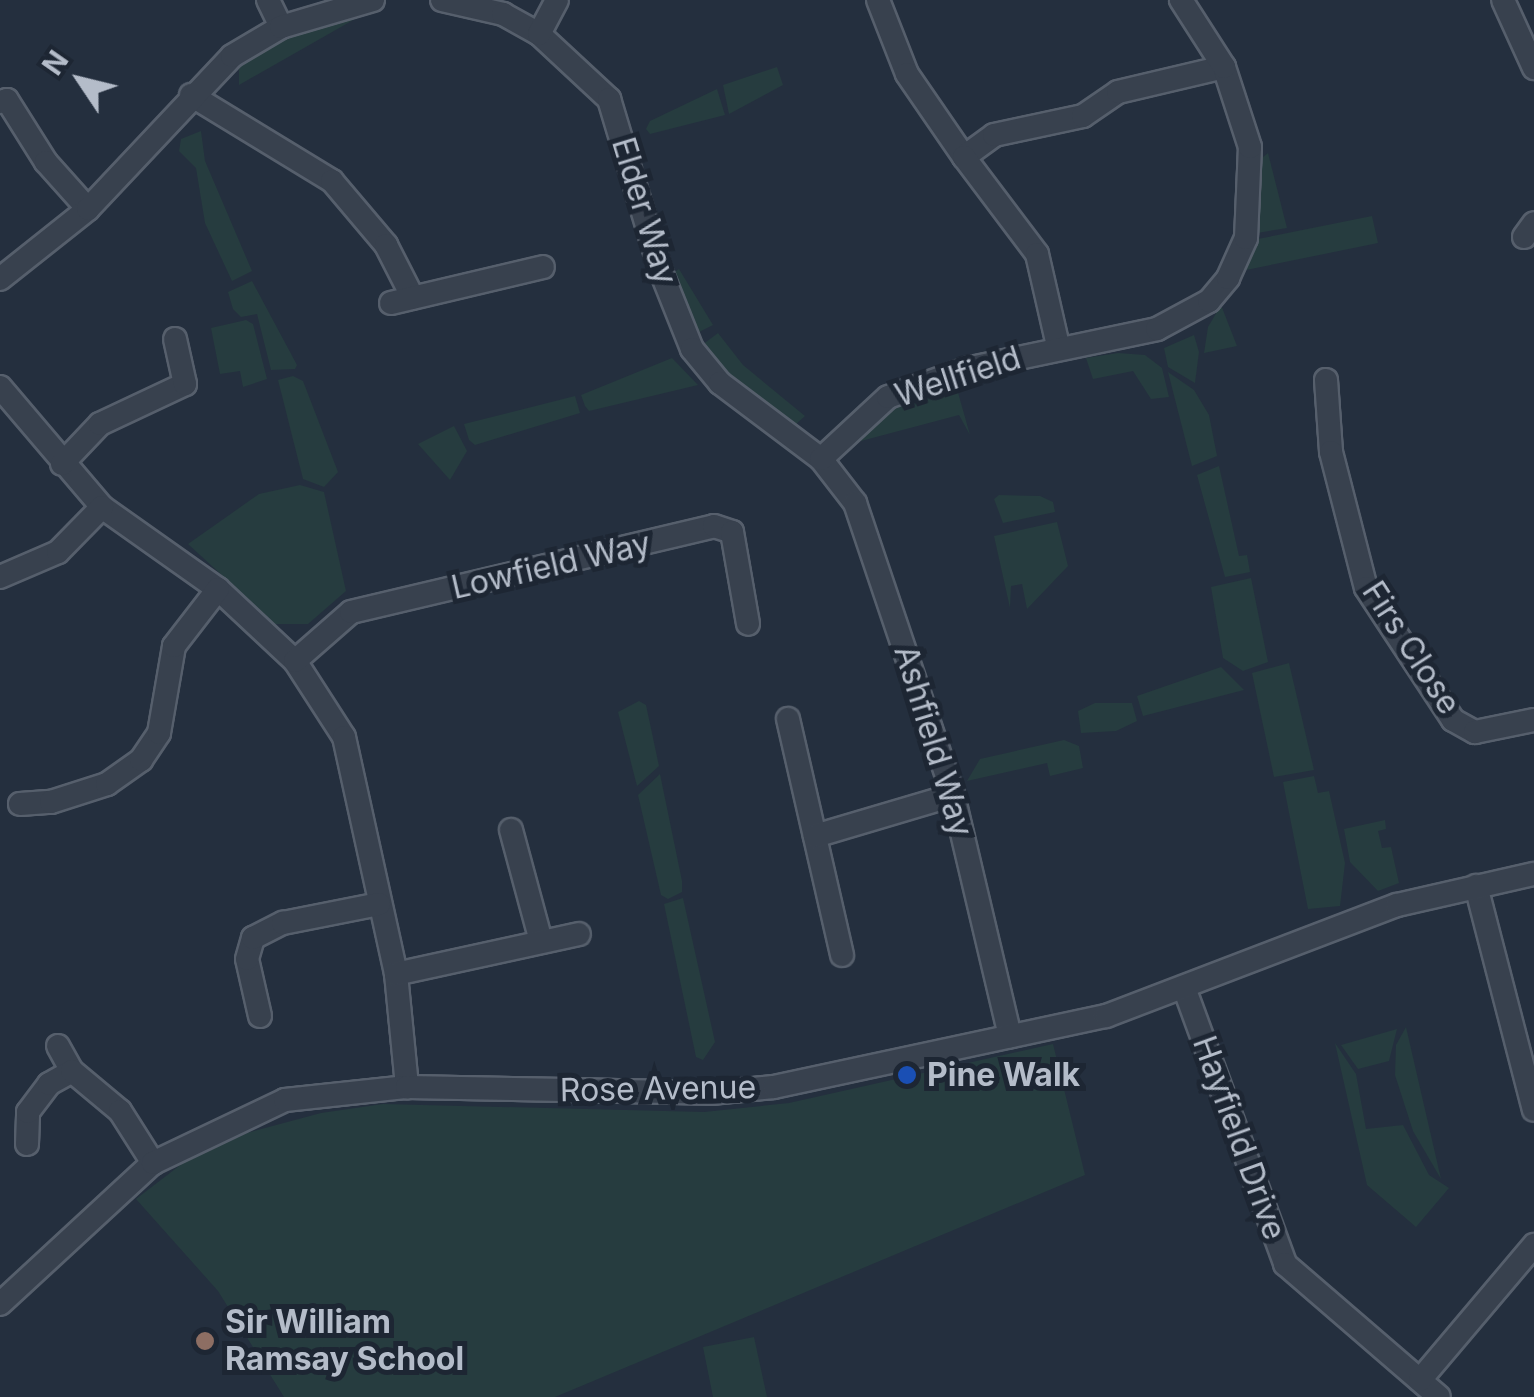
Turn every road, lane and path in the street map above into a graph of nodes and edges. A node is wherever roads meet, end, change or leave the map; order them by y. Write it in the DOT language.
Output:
graph roads {
  1 [pos="268,0"];
  2 [pos="373,0"];
  3 [pos="442,0"];
  4 [pos="557,0"];
  5 [pos="878,0"];
  6 [pos="1181,0"];
  7 [pos="1503,0"];
  8 [pos="280,27"];
  9 [pos="538,34"];
  10 [pos="1224,66"];
  11 [pos="1534,68"];
  12 [pos="2,95"];
  13 [pos="191,95"];
  14 [pos="964,156"];
  15 [pos="88,209"];
  16 [pos="543,266"];
  17 [pos="0,279"];
  18 [pos="175,340"];
  19 [pos="1058,346"];
  20 [pos="1326,380"];
  21 [pos="0,387"];
  22 [pos="821,459"];
  23 [pos="62,464"];
  24 [pos="102,507"];
  25 [pos="0,577"];
  26 [pos="218,589"];
  27 [pos="748,624"];
  28 [pos="295,661"];
  29 [pos="788,719"];
  30 [pos="1534,720"];
  31 [pos="953,795"];
  32 [pos="20,804"];
  33 [pos="511,830"];
  34 [pos="814,836"];
  35 [pos="1534,874"];
  36 [pos="1476,886"];
  37 [pos="379,904"];
  38 [pos="579,934"];
  39 [pos="541,941"];
  40 [pos="842,955"];
  41 [pos="396,974"];
  42 [pos="1186,990"];
  43 [pos="260,1016"];
  44 [pos="1010,1036"];
  45 [pos="58,1046"];
  46 [pos="72,1071"];
  47 [pos="407,1087"];
  48 [pos="1534,1110"];
  49 [pos="27,1144"];
  50 [pos="153,1163"];
  51 [pos="1534,1244"];
  52 [pos="0,1304"];
  53 [pos="1420,1380"];
  54 [pos="1439,1397"];
  1 -- 8 [label="street"];
  2 -- 8 [label="street"];
  3 -- 9 [label="street, Elder Way"];
  4 -- 9 [label="street"];
  5 -- 14 [label="street, Wellfield"];
  6 -- 10 [label="street, Wellfield"];
  7 -- 11 [label="street"];
  8 -- 13 [label="street"];
  9 -- 22 [label="street, Elder Way"];
  10 -- 14 [label="street"];
  10 -- 19 [label="street, Wellfield"];
  12 -- 15 [label="street"];
  13 -- 15 [label="street"];
  13 -- 16 [label="street"];
  14 -- 19 [label="street, Wellfield"];
  15 -- 17 [label="street"];
  18 -- 23 [label="street"];
  19 -- 22 [label="street, Wellfield"];
  20 -- 30 [label="street, Firs Close"];
  21 -- 23 [label="street"];
  22 -- 31 [label="street, Ashfield Way"];
  23 -- 24 [label="street"];
  24 -- 25 [label="street"];
  24 -- 26 [label="street"];
  26 -- 28 [label="street"];
  26 -- 32 [label="street"];
  27 -- 28 [label="street, Lowfield Way"];
  28 -- 37 [label="street"];
  29 -- 34 [label="street"];
  31 -- 34 [label="street"];
  31 -- 44 [label="street, Ashfield Way"];
  33 -- 39 [label="street"];
  34 -- 40 [label="street"];
  35 -- 36 [label="street, Rose Avenue"];
  36 -- 42 [label="street, Rose Avenue"];
  36 -- 48 [label="street"];
  37 -- 41 [label="street"];
  37 -- 43 [label="street"];
  38 -- 39 [label="street"];
  39 -- 41 [label="street"];
  41 -- 47 [label="street"];
  42 -- 44 [label="street, Rose Avenue"];
  42 -- 53 [label="street, Hayfield Drive"];
  44 -- 47 [label="street, Rose Avenue"];
  45 -- 46 [label="street"];
  46 -- 49 [label="street"];
  46 -- 50 [label="street"];
  47 -- 50 [label="street, Rose Avenue"];
  50 -- 52 [label="street, Rose Avenue"];
  51 -- 53 [label="street"];
  53 -- 54 [label="street, Hayfield Drive"];
}
